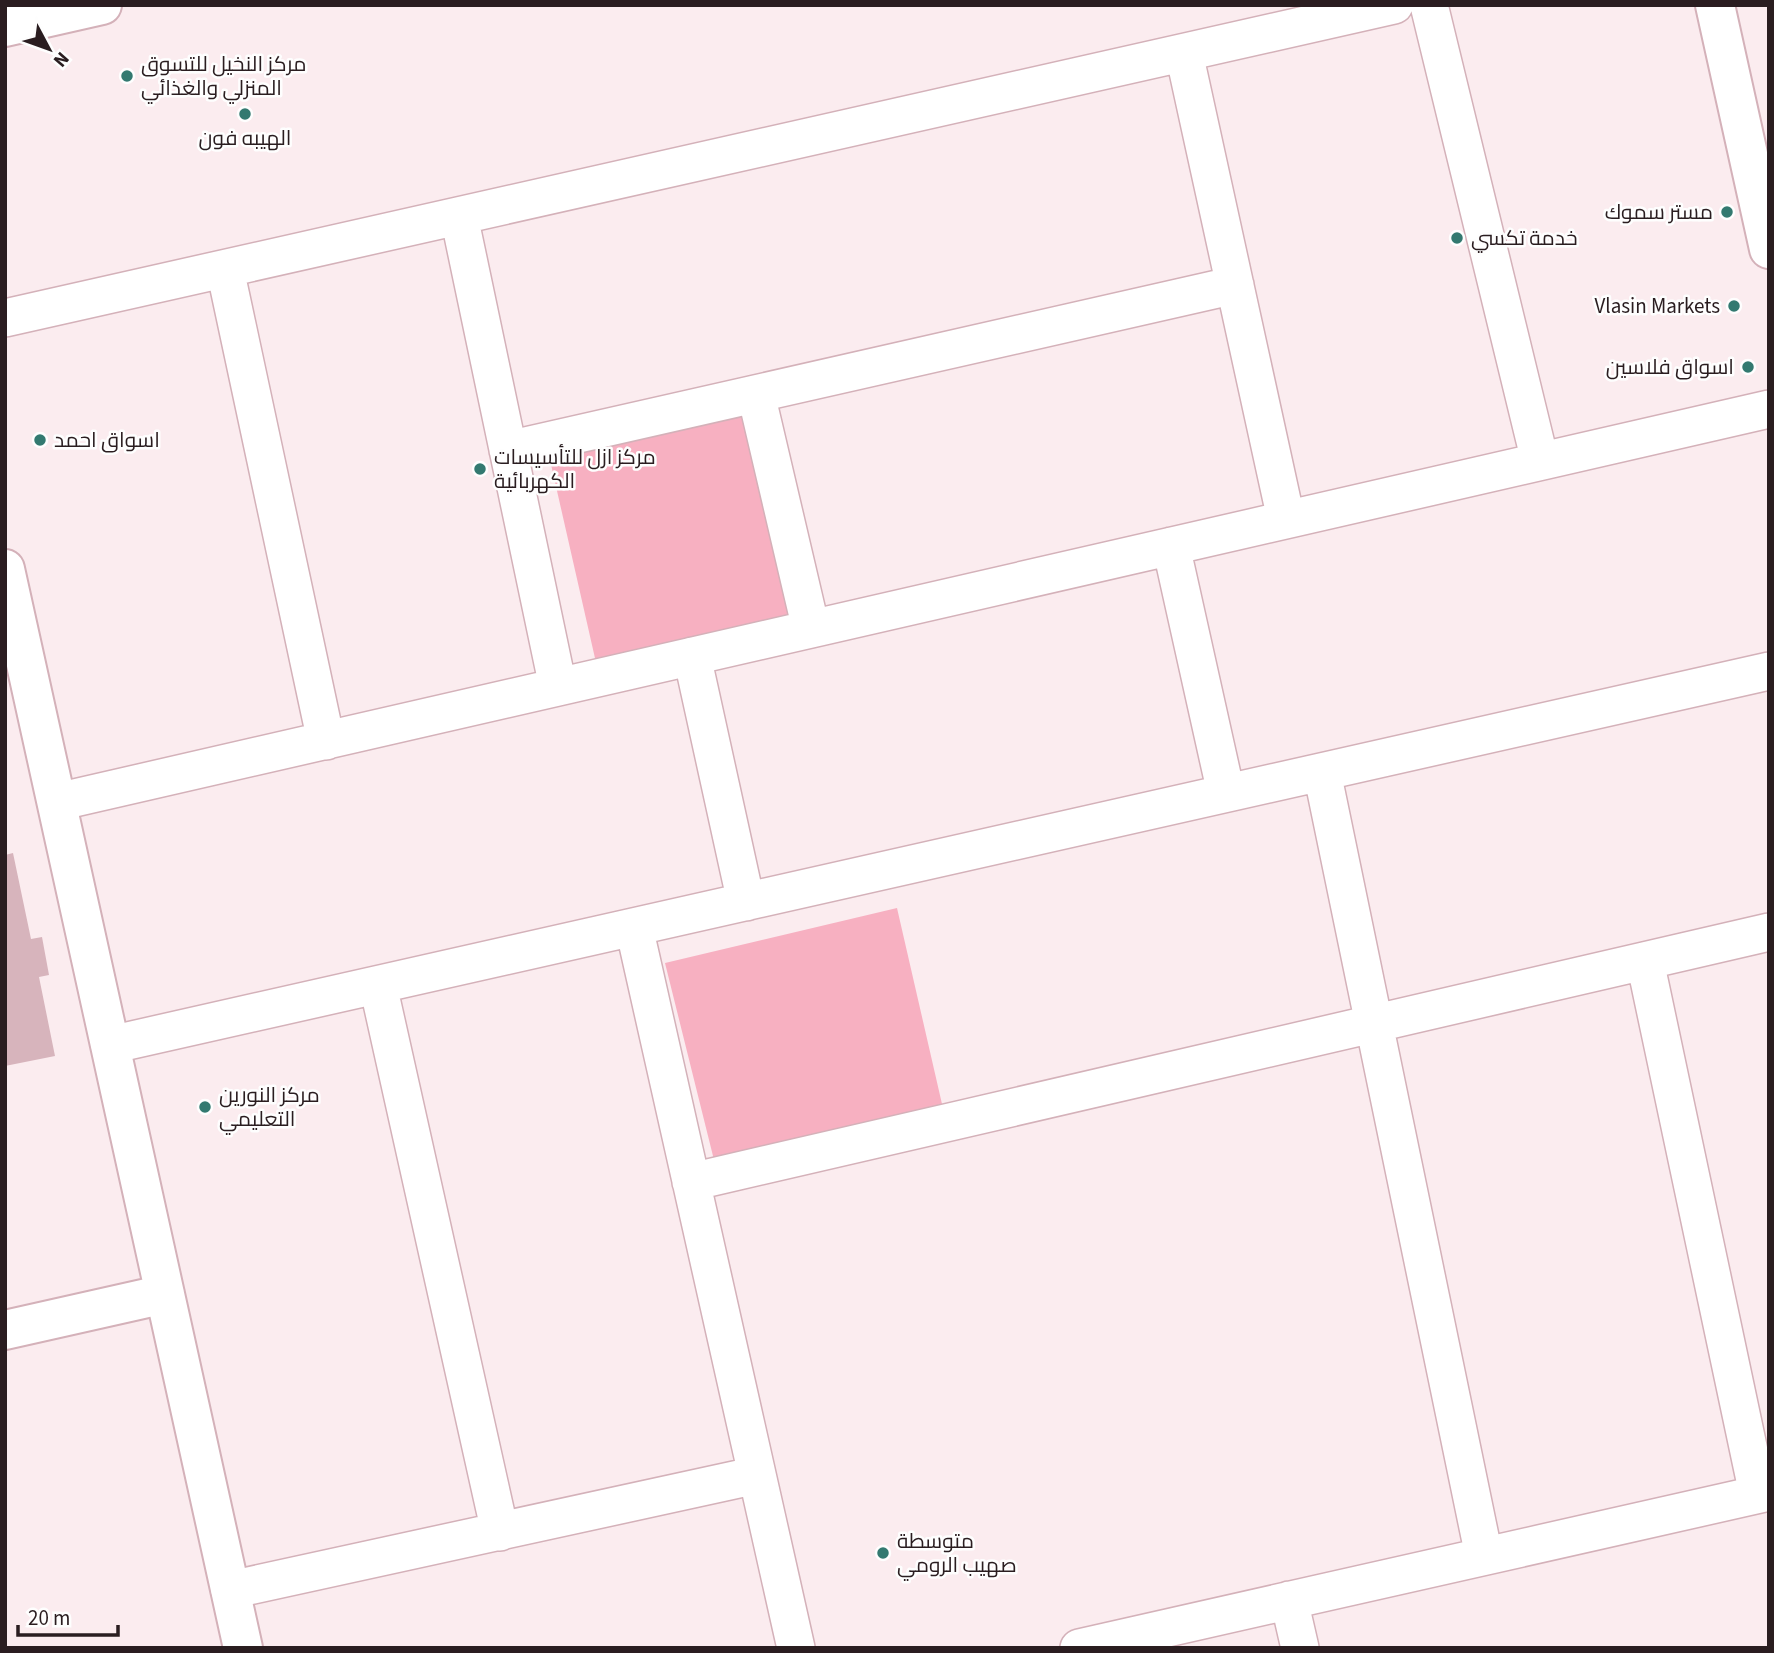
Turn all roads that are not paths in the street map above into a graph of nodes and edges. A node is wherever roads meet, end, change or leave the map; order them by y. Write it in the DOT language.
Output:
graph roads {
  1 [pos="102,5"];
  2 [pos="1394,5"];
  3 [pos="1429,5"];
  4 [pos="1715,5"];
  5 [pos="5,27"];
  6 [pos="1184,53"];
  7 [pos="459,216"];
  8 [pos="1769,249"];
  9 [pos="225,269"];
  10 [pos="1235,285"];
  11 [pos="5,318"];
  12 [pos="755,394"];
  13 [pos="1769,409"];
  14 [pos="508,450"];
  15 [pos="1540,461"];
  16 [pos="1286,519"];
  17 [pos="1171,546"];
  18 [pos="5,569"];
  19 [pos="811,629"];
  20 [pos="692,656"];
  21 [pos="1769,671"];
  22 [pos="558,687"];
  23 [pos="326,741"];
  24 [pos="1322,772"];
  25 [pos="1226,793"];
  26 [pos="57,802"];
  27 [pos="746,902"];
  28 [pos="634,927"];
  29 [pos="1769,932"];
  30 [pos="1644,961"];
  31 [pos="378,985"];
  32 [pos="1374,1023"];
  33 [pos="110,1045"];
  34 [pos="691,1182"];
  35 [pos="165,1294"];
  36 [pos="5,1330"];
  37 [pos="757,1475"];
  38 [pos="1763,1493"];
  39 [pos="500,1532"];
  40 [pos="1484,1556"];
  41 [pos="230,1590"];
  42 [pos="1289,1600"];
  43 [pos="243,1648"];
  44 [pos="796,1648"];
  45 [pos="1079,1648"];
  46 [pos="1300,1648"];
  1 -- 5 [label="street"];
  2 -- 6 [label="street"];
  3 -- 15 [label="street"];
  4 -- 8 [label="street"];
  6 -- 7 [label="street"];
  6 -- 10 [label="street"];
  7 -- 9 [label="street"];
  7 -- 14 [label="street"];
  9 -- 11 [label="street"];
  9 -- 23 [label="street"];
  10 -- 12 [label="street"];
  10 -- 16 [label="street"];
  12 -- 14 [label="street"];
  12 -- 19 [label="street"];
  13 -- 15 [label="street"];
  14 -- 22 [label="street"];
  15 -- 16 [label="street"];
  16 -- 17 [label="street"];
  17 -- 19 [label="street"];
  17 -- 25 [label="street"];
  18 -- 26 [label="street"];
  19 -- 20 [label="street"];
  20 -- 22 [label="street"];
  20 -- 27 [label="street"];
  21 -- 24 [label="street"];
  22 -- 23 [label="street"];
  23 -- 26 [label="street"];
  24 -- 25 [label="street"];
  24 -- 32 [label="street"];
  25 -- 27 [label="street"];
  26 -- 33 [label="street"];
  27 -- 28 [label="street"];
  28 -- 31 [label="street"];
  28 -- 34 [label="street"];
  29 -- 30 [label="street"];
  30 -- 32 [label="street"];
  30 -- 38 [label="street"];
  31 -- 33 [label="street"];
  31 -- 39 [label="street"];
  32 -- 34 [label="street"];
  32 -- 40 [label="street"];
  33 -- 35 [label="street"];
  34 -- 37 [label="street"];
  35 -- 36 [label="street"];
  35 -- 41 [label="street"];
  37 -- 39 [label="street"];
  37 -- 44 [label="street"];
  38 -- 40 [label="street"];
  39 -- 41 [label="street"];
  40 -- 42 [label="street"];
  41 -- 43 [label="street"];
  42 -- 45 [label="street"];
  42 -- 46 [label="street"];
}
